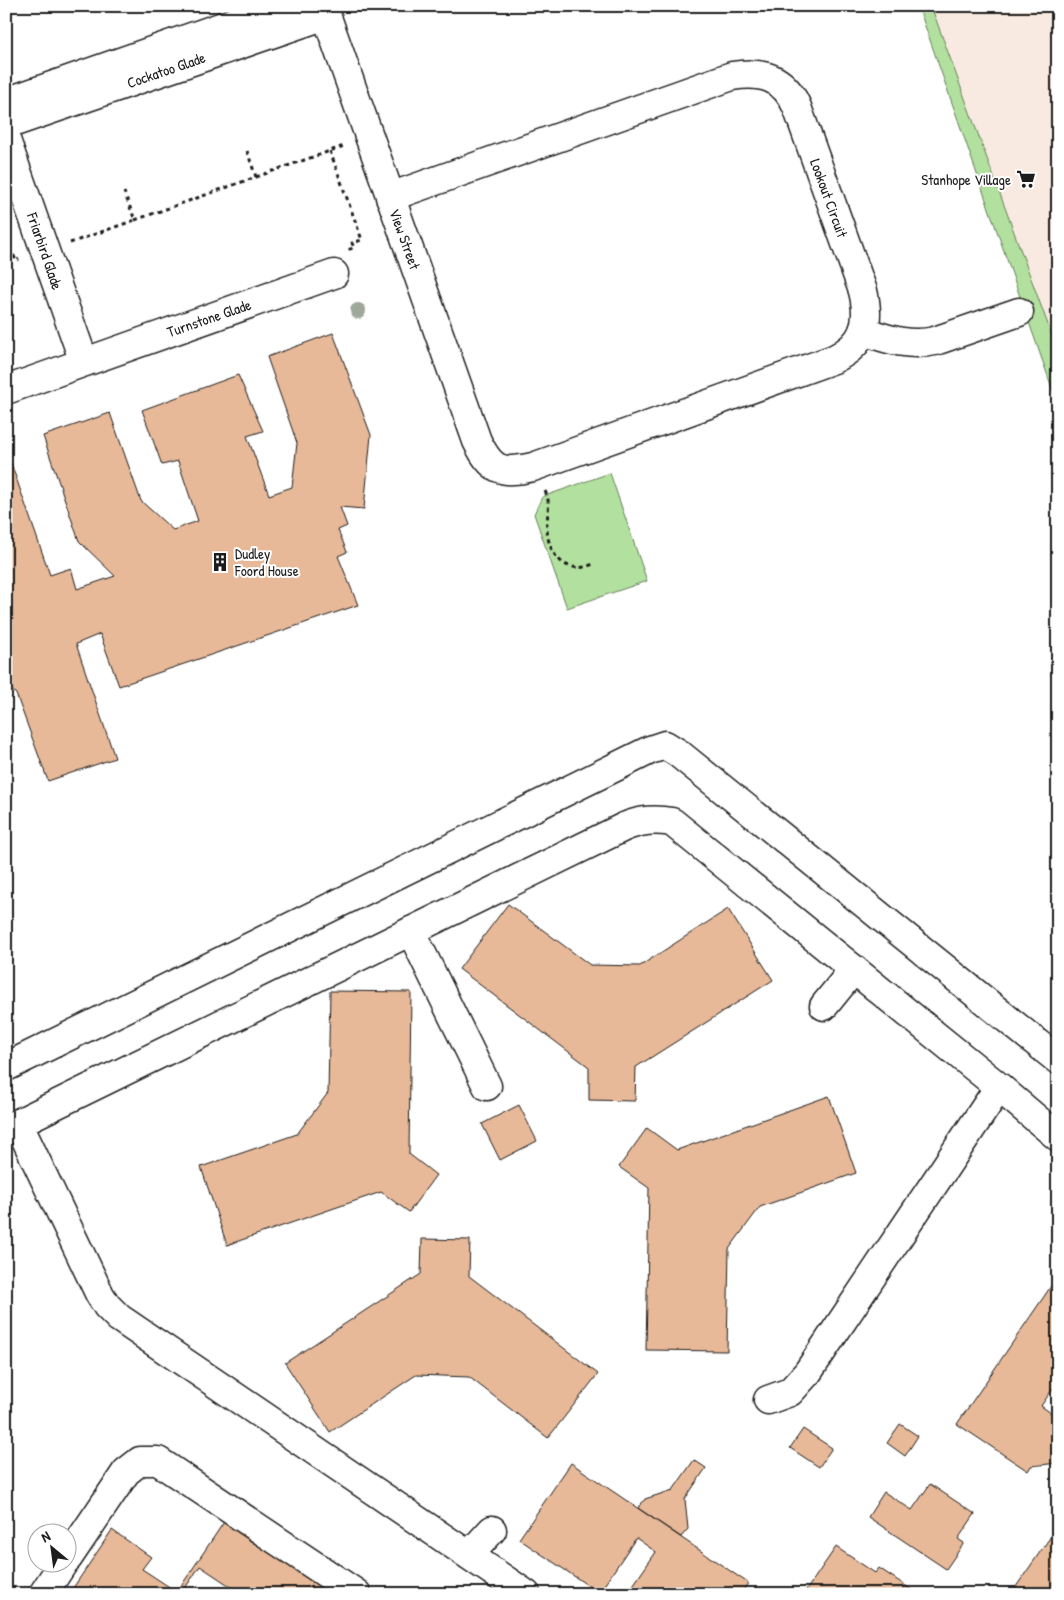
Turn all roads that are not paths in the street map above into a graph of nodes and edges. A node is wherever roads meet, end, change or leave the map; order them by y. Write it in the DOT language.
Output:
graph roads {
  1 [pos="280,6"];
  2 [pos="325,10"];
  3 [pos="6,102"];
  4 [pos="6,125"];
  5 [pos="6,140"];
  6 [pos="390,197"];
  7 [pos="336,264"];
  8 [pos="1019,312"];
  9 [pos="863,332"];
  10 [pos="84,362"];
  11 [pos="6,390"];
  12 [pos="411,931"];
  13 [pos="854,969"];
  14 [pos="824,1006"];
  15 [pos="1058,1060"];
  16 [pos="6,1067"];
  17 [pos="487,1086"];
  18 [pos="999,1087"];
  19 [pos="12,1126"];
  20 [pos="1058,1137"];
  21 [pos="768,1400"];
  22 [pos="492,1530"];
  23 [pos="78,1543"];
  24 [pos="469,1555"];
  25 [pos="57,1572"];
  26 [pos="43,1594"];
  27 [pos="357,1594"];
  28 [pos="526,1594"];
  1 -- 3 [label="street, Cockatoo Glade"];
  2 -- 4 [label="street, Cockatoo Glade"];
  2 -- 6 [label="street, View Street"];
  5 -- 10 [label="street, Friarbird Glade"];
  6 -- 9 [label="street, Lookout Circuit"];
  6 -- 9 [label="street, View Street"];
  7 -- 10 [label="street, Turnstone Glade"];
  8 -- 9 [label="street"];
  10 -- 11 [label="street, Turnstone Glade"];
  12 -- 13 [label="street"];
  12 -- 17 [label="street"];
  12 -- 19 [label="street"];
  13 -- 14 [label="street"];
  13 -- 18 [label="street"];
  15 -- 16 [label="street"];
  18 -- 20 [label="street"];
  18 -- 21 [label="street"];
  19 -- 24 [label="street"];
  22 -- 24 [label="street"];
  23 -- 27 [label="street"];
  24 -- 28 [label="street"];
  25 -- 26 [label="street"];
}
